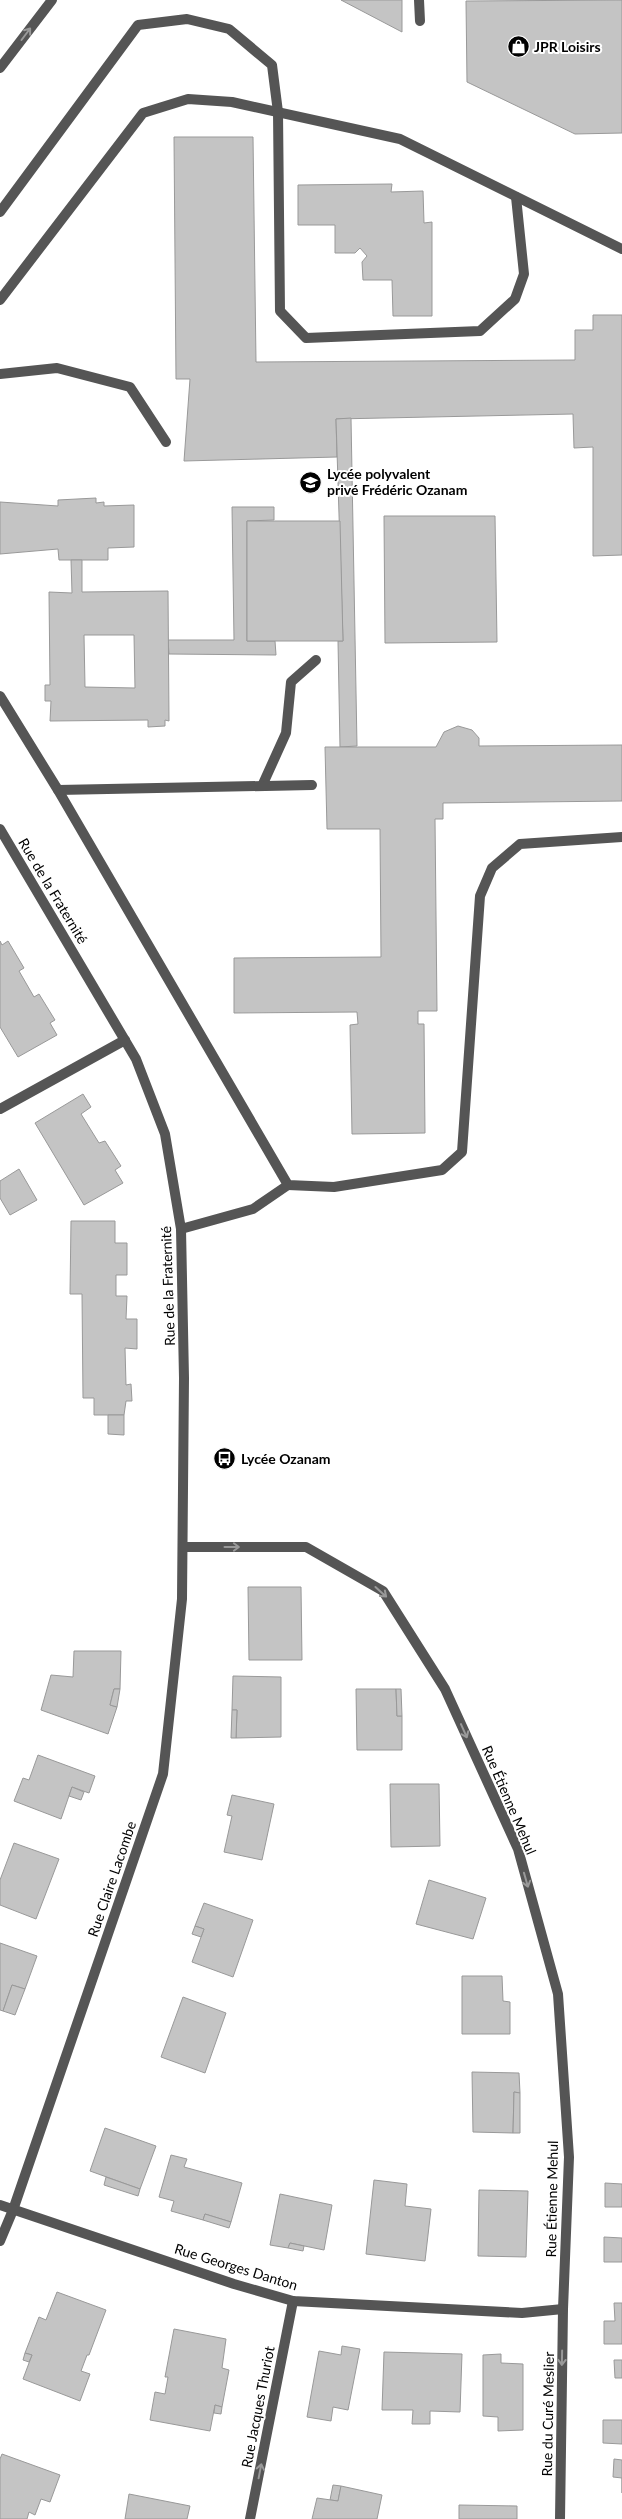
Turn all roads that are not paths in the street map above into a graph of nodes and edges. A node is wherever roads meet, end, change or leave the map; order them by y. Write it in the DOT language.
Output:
graph roads {
  1 [pos="52,0"];
  2 [pos="419,0"];
  3 [pos="420,21"];
  4 [pos="0,68"];
  5 [pos="278,112"];
  6 [pos="516,197"];
  7 [pos="0,212"];
  8 [pos="622,249"];
  9 [pos="0,300"];
  10 [pos="0,374"];
  11 [pos="166,442"];
  12 [pos="316,660"];
  13 [pos="0,696"];
  14 [pos="312,785"];
  15 [pos="262,786"];
  16 [pos="58,790"];
  17 [pos="0,829"];
  18 [pos="622,837"];
  19 [pos="125,1040"];
  20 [pos="0,1109"];
  21 [pos="288,1185"];
  22 [pos="181,1229"];
  23 [pos="183,1547"];
  24 [pos="0,2205"];
  25 [pos="13,2210"];
  26 [pos="0,2240"];
  27 [pos="293,2300"];
  28 [pos="563,2309"];
  29 [pos="250,2519"];
  30 [pos="560,2519"];
  4 -- 1 [label="street, one-way"];
  2 -- 3 [label="street"];
  5 -- 6 [label="street"];
  5 -- 6 [label="street"];
  5 -- 7 [label="street"];
  5 -- 9 [label="street"];
  6 -- 8 [label="street"];
  10 -- 11 [label="street"];
  12 -- 15 [label="street"];
  13 -- 16 [label="street"];
  14 -- 15 [label="street"];
  15 -- 16 [label="street"];
  16 -- 21 [label="street"];
  17 -- 19 [label="street, Rue de la Fraternité"];
  18 -- 21 [label="street"];
  19 -- 20 [label="street"];
  19 -- 22 [label="street, Rue de la Fraternité"];
  21 -- 22 [label="street"];
  22 -- 23 [label="street, Rue de la Fraternité"];
  23 -- 25 [label="street, Rue Claire Lacombe"];
  23 -- 28 [label="street, Rue Étienne Mehul, one-way"];
  24 -- 25 [label="street, Rue Georges Danton"];
  25 -- 26 [label="street, Rue Claire Lacombe"];
  25 -- 27 [label="street, Rue Georges Danton"];
  27 -- 28 [label="street, Rue Georges Danton"];
  29 -- 27 [label="street, Rue Jacques Thuriot, one-way"];
  28 -- 30 [label="street, Rue du Curé Meslier, one-way"];
}
